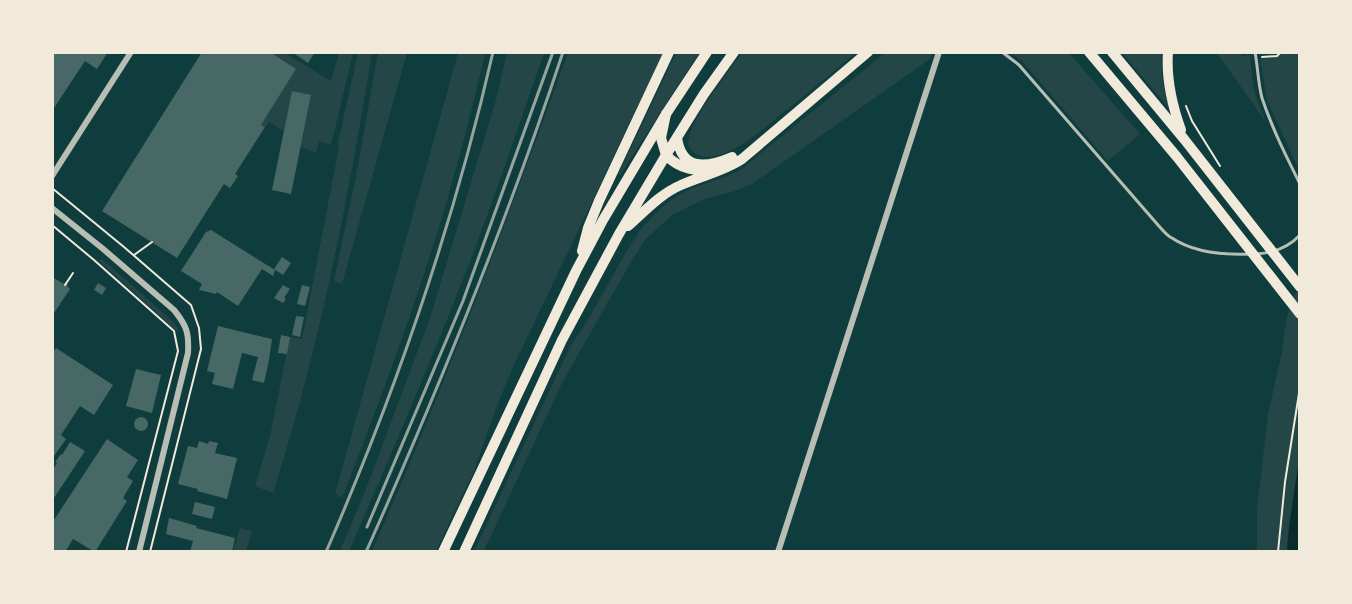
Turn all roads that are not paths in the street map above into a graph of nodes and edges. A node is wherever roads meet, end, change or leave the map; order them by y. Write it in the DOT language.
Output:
graph roads {
  1 [pos="130,52"];
  2 [pos="669,52"];
  3 [pos="707,52"];
  4 [pos="734,52"];
  5 [pos="868,52"];
  6 [pos="939,52"];
  7 [pos="1002,52"];
  8 [pos="1089,52"];
  9 [pos="1112,52"];
  10 [pos="1168,52"];
  11 [pos="1255,52"];
  12 [pos="666,114"];
  13 [pos="677,138"];
  14 [pos="1185,139"];
  15 [pos="757,146"];
  16 [pos="666,155"];
  17 [pos="716,171"];
  18 [pos="52,176"];
  19 [pos="1299,184"];
  20 [pos="52,208"];
  21 [pos="619,234"];
  22 [pos="1299,235"];
  23 [pos="576,271"];
  24 [pos="1299,287"];
  25 [pos="1299,314"];
  26 [pos="139,552"];
  27 [pos="444,552"];
  28 [pos="464,552"];
  29 [pos="778,552"];
  1 -- 18 [label="street"];
  2 -- 23 [label="main road"];
  3 -- 12 [label="main road"];
  4 -- 13 [label="main road"];
  5 -- 15 [label="main road"];
  6 -- 29 [label="street"];
  7 -- 22 [label="lane"];
  8 -- 25 [label="main road"];
  9 -- 14 [label="main road"];
  10 -- 14 [label="main road"];
  11 -- 19 [label="lane"];
  12 -- 16 [label="main road"];
  12 -- 23 [label="main road"];
  13 -- 15 [label="main road"];
  13 -- 16 [label="main road"];
  14 -- 24 [label="main road"];
  15 -- 17 [label="main road"];
  16 -- 17 [label="main road"];
  16 -- 21 [label="main road"];
  17 -- 21 [label="main road"];
  20 -- 26 [label="street"];
  21 -- 28 [label="main road"];
  23 -- 27 [label="main road"];
}
